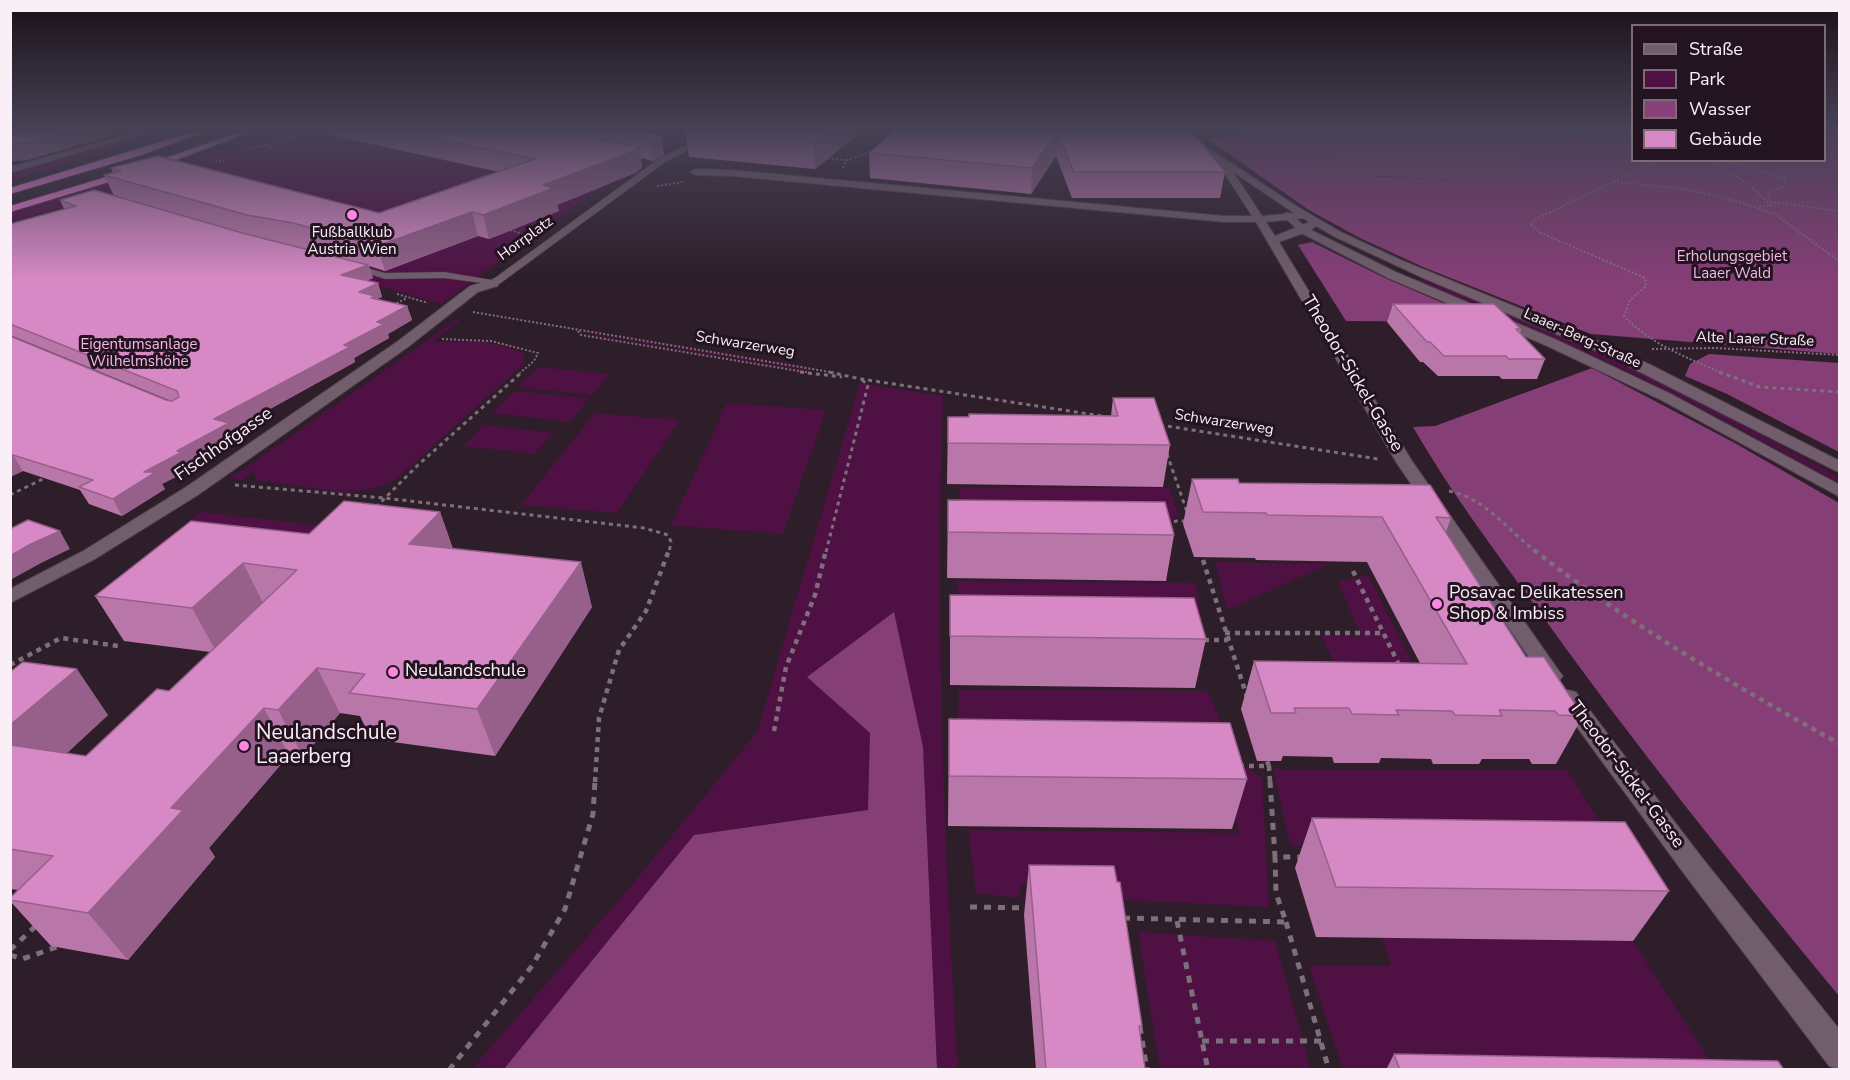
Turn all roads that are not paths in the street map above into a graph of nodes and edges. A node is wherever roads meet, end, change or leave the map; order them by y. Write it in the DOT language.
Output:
graph roads {
  1 [pos="25,179"];
  2 [pos="49,179"];
  3 [pos="81,179"];
  4 [pos="106,179"];
  5 [pos="636,179"];
  6 [pos="782,179"];
  7 [pos="1233,179"];
  8 [pos="1244,179"];
  9 [pos="1248,179"];
  10 [pos="10,184"];
  11 [pos="10,191"];
  12 [pos="10,201"];
  13 [pos="10,209"];
  14 [pos="1290,218"];
  15 [pos="1259,220"];
  16 [pos="1309,223"];
  17 [pos="1273,241"];
  18 [pos="342,264"];
  19 [pos="494,283"];
  20 [pos="449,308"];
  21 [pos="1839,468"];
  22 [pos="1839,492"];
  23 [pos="10,597"];
  24 [pos="1839,1055"];
  1 -- 10 [label="highway"];
  2 -- 11 [label="highway"];
  3 -- 12 [label="highway"];
  4 -- 13 [label="highway"];
  5 -- 19 [label="lane, Horrplatz"];
  6 -- 15 [label="street"];
  7 -- 15 [label="street, Theodor-Sickel-Gasse"];
  8 -- 14 [label="street, Laaer-Berg-Straße"];
  9 -- 16 [label="street, Laaer-Berg-Straße"];
  14 -- 15 [label="street"];
  14 -- 16 [label="street"];
  15 -- 17 [label="street, Theodor-Sickel-Gasse"];
  16 -- 17 [label="street"];
  16 -- 21 [label="street, Laaer-Berg-Straße"];
  16 -- 22 [label="street, Laaer-Berg-Straße"];
  17 -- 24 [label="street, Theodor-Sickel-Gasse"];
  18 -- 19 [label="lane"];
  19 -- 20 [label="street, Horrplatz"];
  20 -- 23 [label="street, Fischhofgasse"];
}
